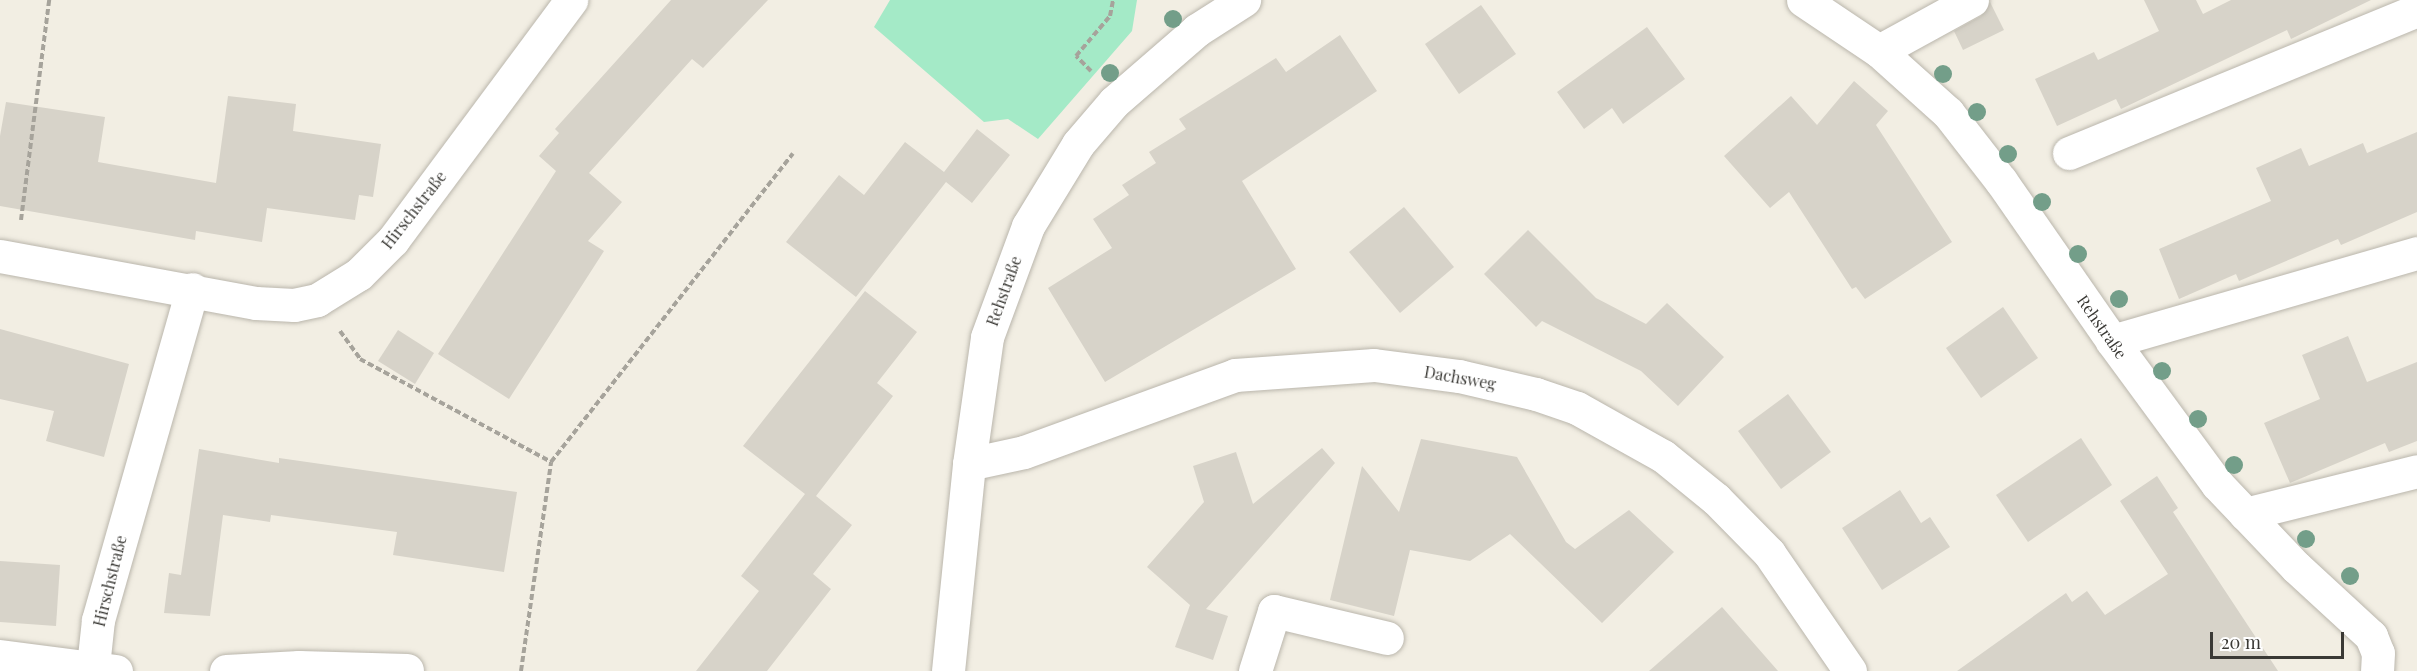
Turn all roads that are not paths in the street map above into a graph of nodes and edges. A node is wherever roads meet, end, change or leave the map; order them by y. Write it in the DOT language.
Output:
graph roads {
  1 [pos="571,0"];
  2 [pos="1244,0"];
  3 [pos="1803,0"];
  4 [pos="1972,0"];
  5 [pos="2417,10"];
  6 [pos="1879,51"];
  7 [pos="2069,153"];
  8 [pos="2417,253"];
  9 [pos="8,258"];
  10 [pos="192,289"];
  11 [pos="2112,341"];
  12 [pos="969,464"];
  13 [pos="2417,471"];
  14 [pos="2245,514"];
  15 [pos="1387,638"];
  16 [pos="0,656"];
  17 [pos="105,668"];
  18 [pos="407,670"];
  19 [pos="226,671"];
  20 [pos="948,671"];
  21 [pos="1255,671"];
  22 [pos="1850,671"];
  23 [pos="2377,671"];
  1 -- 10 [label="street, Hirschstraße"];
  2 -- 12 [label="street, Rehstraße"];
  3 -- 6 [label="street, Rehstraße"];
  4 -- 6 [label="street"];
  5 -- 7 [label="street"];
  6 -- 11 [label="street, Rehstraße"];
  8 -- 11 [label="street"];
  9 -- 10 [label="street, Hirschstraße"];
  10 -- 17 [label="street, Hirschstraße"];
  11 -- 14 [label="street, Rehstraße"];
  12 -- 20 [label="street, Rehstraße"];
  12 -- 22 [label="street, Dachsweg"];
  13 -- 14 [label="street"];
  14 -- 23 [label="street, Rehstraße"];
  15 -- 21 [label="street"];
  16 -- 17 [label="street"];
  18 -- 19 [label="street"];
}
